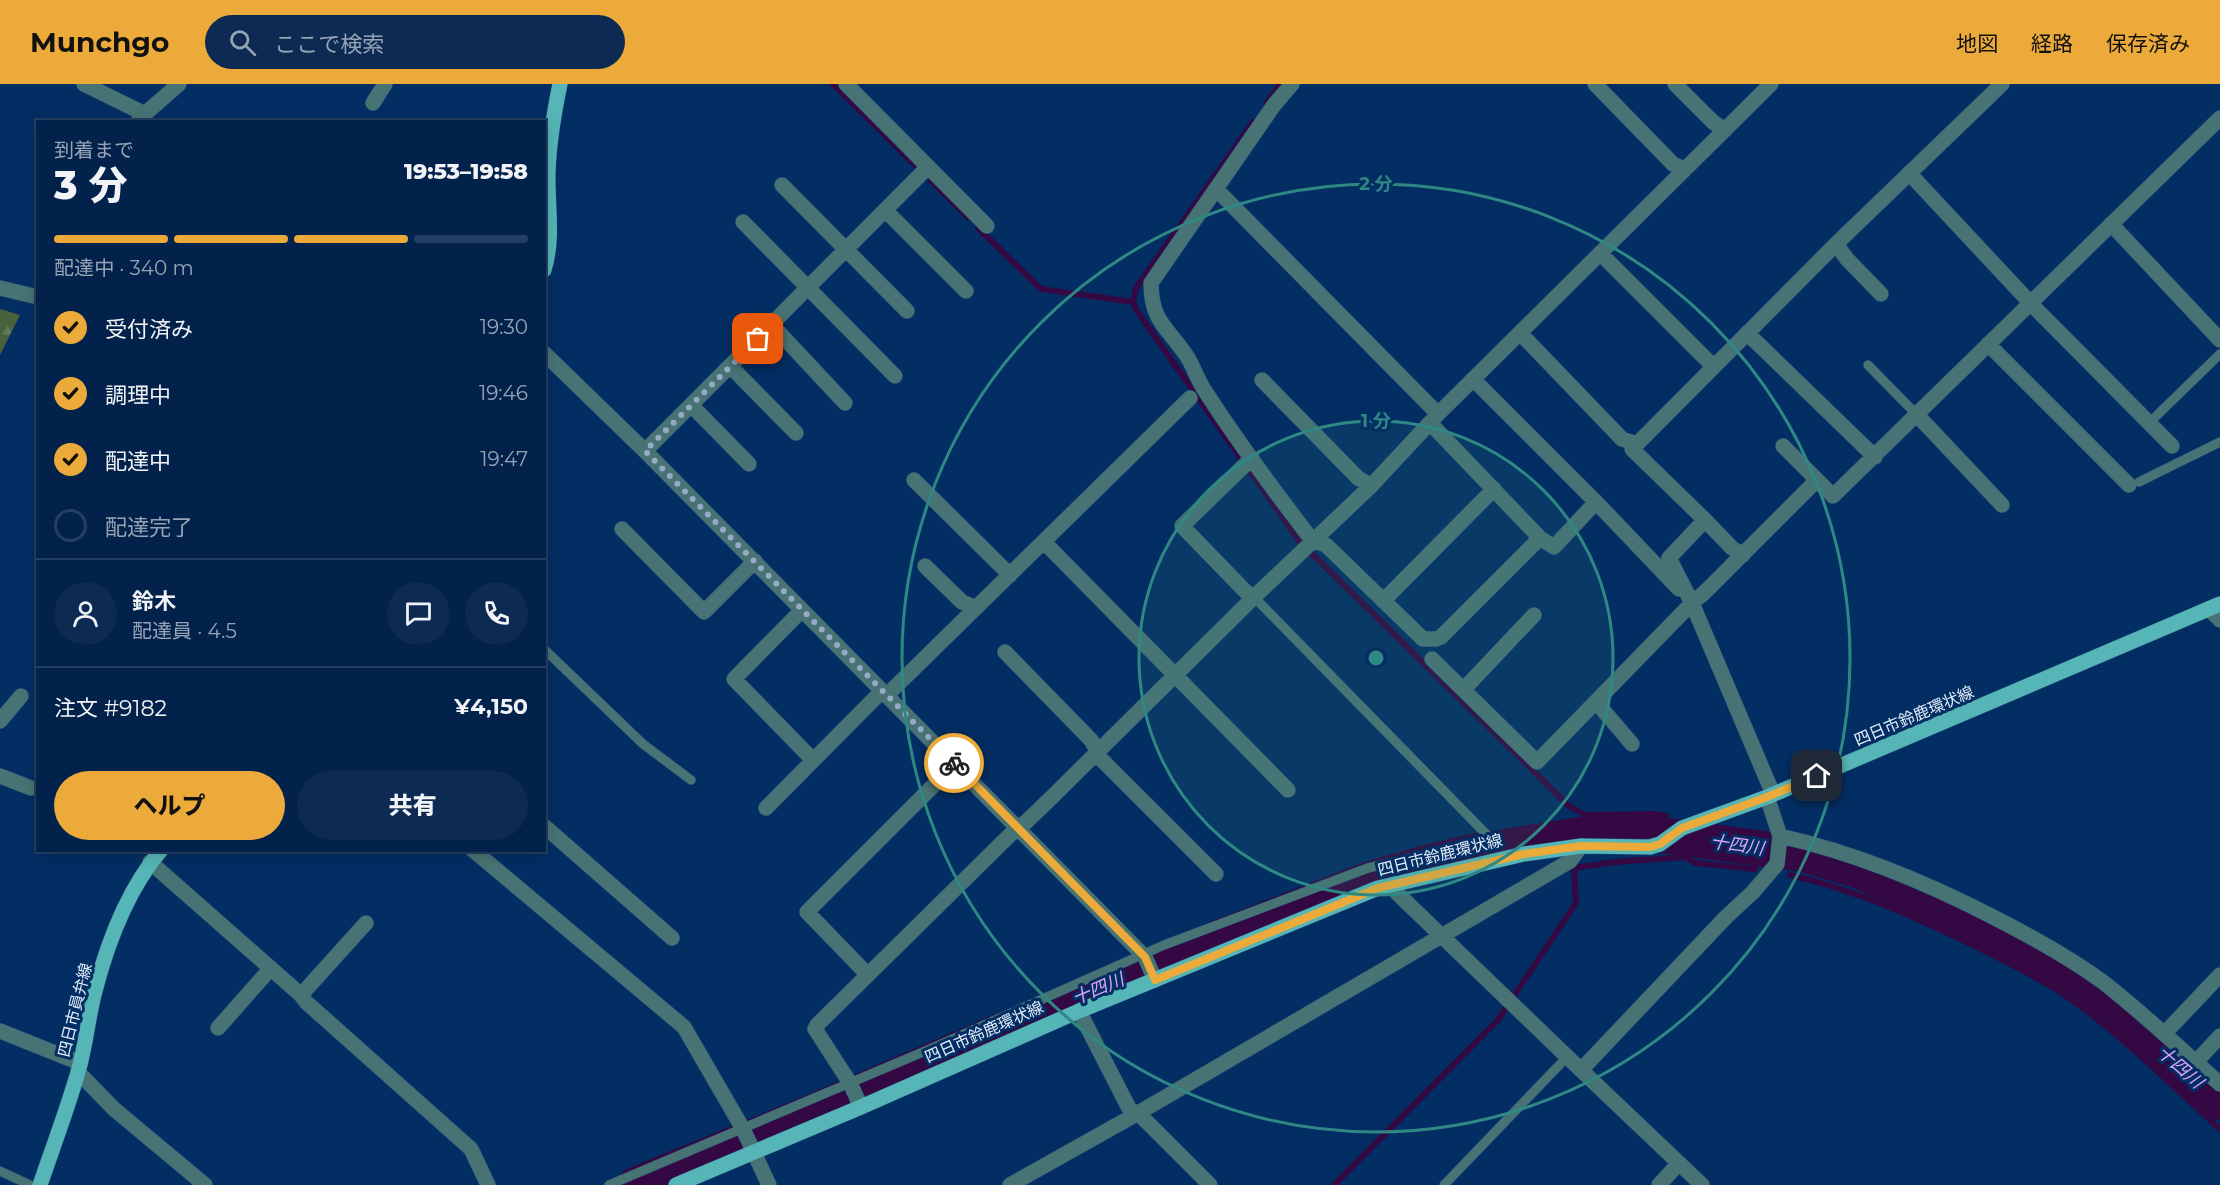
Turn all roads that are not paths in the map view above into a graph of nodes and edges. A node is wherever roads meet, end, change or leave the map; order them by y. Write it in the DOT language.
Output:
graph roads {
  1 [pos="84,84"];
  2 [pos="179,84"];
  3 [pos="385,84"];
  4 [pos="560,84"];
  5 [pos="846,84"];
  6 [pos="1292,84"];
  7 [pos="1595,84"];
  8 [pos="1675,84"];
  9 [pos="2002,84"];
  10 [pos="1763,86"];
  11 [pos="373,103"];
  12 [pos="140,118"];
  13 [pos="2220,118"];
  14 [pos="1725,130"];
  15 [pos="1684,169"];
  16 [pos="924,172"];
  17 [pos="1909,173"];
  18 [pos="782,185"];
  19 [pos="1216,189"];
  20 [pos="885,210"];
  21 [pos="743,222"];
  22 [pos="2111,224"];
  23 [pos="987,226"];
  24 [pos="1836,244"];
  25 [pos="847,248"];
  26 [pos="1600,253"];
  27 [pos="546,258"];
  28 [pos="0,288"];
  29 [pos="808,288"];
  30 [pos="966,291"];
  31 [pos="1881,294"];
  32 [pos="36,297"];
  33 [pos="2031,302"];
  34 [pos="907,310"];
  35 [pos="772,325"];
  36 [pos="1520,333"];
  37 [pos="1747,333"];
  38 [pos="2220,340"];
  39 [pos="1989,344"];
  40 [pos="2220,354"];
  41 [pos="546,355"];
  42 [pos="1868,365"];
  43 [pos="730,366"];
  44 [pos="1713,366"];
  45 [pos="895,376"];
  46 [pos="1473,379"];
  47 [pos="1262,380"];
  48 [pos="1190,398"];
  49 [pos="845,403"];
  50 [pos="691,405"];
  51 [pos="1917,415"];
  52 [pos="1434,418"];
  53 [pos="2149,423"];
  54 [pos="796,433"];
  55 [pos="2220,442"];
  56 [pos="1637,444"];
  57 [pos="1783,446"];
  58 [pos="2172,446"];
  59 [pos="645,451"];
  60 [pos="1875,457"];
  61 [pos="1252,458"];
  62 [pos="748,464"];
  63 [pos="914,480"];
  64 [pos="1816,481"];
  65 [pos="2134,483"];
  66 [pos="1371,486"];
  67 [pos="1494,489"];
  68 [pos="1596,502"];
  69 [pos="2002,505"];
  70 [pos="1705,520"];
  71 [pos="622,529"];
  72 [pos="1540,538"];
  73 [pos="1044,542"];
  74 [pos="1307,545"];
  75 [pos="1743,555"];
  76 [pos="755,561"];
  77 [pos="925,566"];
  78 [pos="1010,575"];
  79 [pos="1254,597"];
  80 [pos="1383,601"];
  81 [pos="1692,603"];
  82 [pos="2214,607"];
  83 [pos="976,608"];
  84 [pos="802,610"];
  85 [pos="1534,615"];
  86 [pos="2220,620"];
  87 [pos="546,652"];
  88 [pos="1005,652"];
  89 [pos="1432,658"];
  90 [pos="1174,676"];
  91 [pos="1464,689"];
  92 [pos="884,694"];
  93 [pos="21,696"];
  94 [pos="1598,700"];
  95 [pos="0,721"];
  96 [pos="1632,744"];
  97 [pos="1097,753"];
  98 [pos="813,760"];
  99 [pos="955,764"];
  100 [pos="0,776"];
  101 [pos="691,780"];
  102 [pos="31,789"];
  103 [pos="1288,790"];
  104 [pos="1770,796"];
  105 [pos="766,808"];
  106 [pos="1018,827"];
  107 [pos="546,828"];
  108 [pos="1780,836"];
  109 [pos="1581,846"];
  110 [pos="474,852"];
  111 [pos="156,856"];
  112 [pos="1216,874"];
  113 [pos="1395,884"];
  114 [pos="366,923"];
  115 [pos="1441,937"];
  116 [pos="672,938"];
  117 [pos="1143,955"];
  118 [pos="271,968"];
  119 [pos="868,975"];
  120 [pos="2220,975"];
  121 [pos="1154,978"];
  122 [pos="302,995"];
  123 [pos="1079,1011"];
  124 [pos="218,1028"];
  125 [pos="0,1031"];
  126 [pos="2164,1034"];
  127 [pos="2220,1036"];
  128 [pos="1567,1057"];
  129 [pos="2196,1062"];
  130 [pos="79,1067"];
  131 [pos="1581,1070"];
  132 [pos="850,1083"];
  133 [pos="2220,1084"];
  134 [pos="860,1105"];
  135 [pos="1135,1114"];
  136 [pos="743,1129"];
  137 [pos="753,1151"];
  138 [pos="1679,1163"];
  139 [pos="0,1171"];
  140 [pos="30,1185"];
  141 [pos="40,1185"];
  142 [pos="205,1185"];
  143 [pos="488,1185"];
  144 [pos="609,1185"];
  145 [pos="676,1185"];
  146 [pos="769,1185"];
  147 [pos="1010,1185"];
  148 [pos="1210,1185"];
  149 [pos="1444,1185"];
  150 [pos="1659,1185"];
  151 [pos="1702,1185"];
  1 -- 12 [label="street"];
  2 -- 12 [label="street"];
  3 -- 11 [label="street"];
  4 -- 27 [label="main road"];
  5 -- 16 [label="street"];
  6 -- 19 [label="street"];
  7 -- 15 [label="street"];
  8 -- 14 [label="street"];
  9 -- 17 [label="street"];
  10 -- 14 [label="street"];
  13 -- 22 [label="street"];
  14 -- 15 [label="street"];
  15 -- 26 [label="street"];
  16 -- 20 [label="street"];
  16 -- 23 [label="street"];
  17 -- 24 [label="street"];
  17 -- 33 [label="street"];
  18 -- 25 [label="street"];
  19 -- 52 [label="street"];
  19 -- 61 [label="street"];
  20 -- 25 [label="street"];
  20 -- 30 [label="street"];
  21 -- 29 [label="street"];
  22 -- 33 [label="street"];
  22 -- 38 [label="street"];
  24 -- 31 [label="street"];
  24 -- 37 [label="street"];
  25 -- 29 [label="street"];
  25 -- 34 [label="street"];
  26 -- 36 [label="street"];
  26 -- 44 [label="street"];
  28 -- 32 [label="street"];
  29 -- 35 [label="street"];
  29 -- 45 [label="street"];
  33 -- 39 [label="street"];
  33 -- 53 [label="street"];
  35 -- 43 [label="street"];
  35 -- 49 [label="street"];
  36 -- 46 [label="street"];
  36 -- 56 [label="street"];
  37 -- 44 [label="street"];
  37 -- 60 [label="street"];
  39 -- 51 [label="street"];
  39 -- 65 [label="street"];
  40 -- 53 [label="lane"];
  41 -- 59 [label="street"];
  42 -- 51 [label="lane"];
  43 -- 50 [label="street"];
  43 -- 54 [label="street"];
  44 -- 56 [label="street"];
  46 -- 52 [label="street"];
  46 -- 68 [label="street"];
  47 -- 66 [label="street"];
  48 -- 73 [label="street"];
  50 -- 59 [label="street"];
  50 -- 62 [label="street"];
  51 -- 60 [label="street"];
  51 -- 69 [label="street"];
  52 -- 66 [label="street"];
  52 -- 67 [label="street"];
  53 -- 58 [label="street"];
  55 -- 65 [label="lane"];
  56 -- 70 [label="street"];
  57 -- 64 [label="street"];
  59 -- 76 [label="street"];
  60 -- 64 [label="street"];
  61 -- 74 [label="street"];
  61 -- 79 [label="street"];
  63 -- 78 [label="street"];
  64 -- 75 [label="street"];
  66 -- 74 [label="street"];
  67 -- 72 [label="street"];
  67 -- 80 [label="street"];
  68 -- 72 [label="street"];
  68 -- 81 [label="street"];
  70 -- 75 [label="street"];
  70 -- 81 [label="street"];
  71 -- 76 [label="street"];
  72 -- 80 [label="street"];
  73 -- 78 [label="street"];
  73 -- 90 [label="street"];
  74 -- 79 [label="street"];
  74 -- 80 [label="street"];
  75 -- 81 [label="street"];
  76 -- 84 [label="street"];
  77 -- 83 [label="street"];
  78 -- 83 [label="street"];
  79 -- 90 [label="street"];
  79 -- 117 [label="lane"];
  81 -- 94 [label="street"];
  81 -- 104 [label="street"];
  82 -- 86 [label="street"];
  82 -- 104 [label="main road, 四日市鈴鹿環状線"];
  83 -- 92 [label="street"];
  84 -- 92 [label="street"];
  84 -- 98 [label="street"];
  85 -- 91 [label="street"];
  87 -- 101 [label="lane"];
  88 -- 97 [label="street"];
  89 -- 91 [label="street"];
  90 -- 97 [label="street"];
  90 -- 103 [label="street"];
  91 -- 94 [label="street"];
  92 -- 98 [label="street"];
  92 -- 99 [label="street"];
  93 -- 95 [label="street"];
  94 -- 96 [label="street"];
  97 -- 106 [label="street"];
  97 -- 112 [label="street"];
  98 -- 105 [label="street"];
  99 -- 106 [label="street"];
  99 -- 119 [label="street"];
  100 -- 102 [label="street"];
  104 -- 108 [label="street"];
  104 -- 109 [label="main road, 四日市鈴鹿環状線"];
  106 -- 117 [label="street"];
  106 -- 119 [label="street"];
  107 -- 116 [label="street"];
  108 -- 126 [label="street"];
  108 -- 131 [label="street"];
  109 -- 113 [label="main road, 四日市鈴鹿環状線"];
  109 -- 115 [label="street"];
  110 -- 136 [label="street"];
  111 -- 118 [label="street"];
  111 -- 130 [label="main road, 四日市員弁線"];
  113 -- 115 [label="street"];
  113 -- 121 [label="main road, 四日市鈴鹿環状線"];
  114 -- 122 [label="street"];
  115 -- 128 [label="street"];
  115 -- 135 [label="street"];
  117 -- 121 [label="street"];
  117 -- 132 [label="lane"];
  118 -- 122 [label="street"];
  118 -- 124 [label="street"];
  119 -- 132 [label="street"];
  120 -- 126 [label="street"];
  121 -- 123 [label="main road, 四日市鈴鹿環状線"];
  122 -- 143 [label="street"];
  123 -- 134 [label="main road, 四日市鈴鹿環状線"];
  123 -- 135 [label="street"];
  125 -- 130 [label="street"];
  126 -- 129 [label="street"];
  127 -- 129 [label="street"];
  128 -- 131 [label="street"];
  128 -- 149 [label="lane"];
  129 -- 133 [label="street"];
  130 -- 141 [label="main road, 四日市員弁線"];
  130 -- 142 [label="street"];
  131 -- 138 [label="street"];
  132 -- 134 [label="street"];
  132 -- 136 [label="lane"];
  134 -- 137 [label="main road, 四日市鈴鹿環状線"];
  135 -- 147 [label="street"];
  135 -- 148 [label="street"];
  136 -- 137 [label="street"];
  136 -- 144 [label="lane"];
  137 -- 145 [label="main road, 四日市鈴鹿環状線"];
  137 -- 146 [label="street"];
  138 -- 150 [label="street"];
  138 -- 151 [label="street"];
  139 -- 140 [label="lane"];
}
